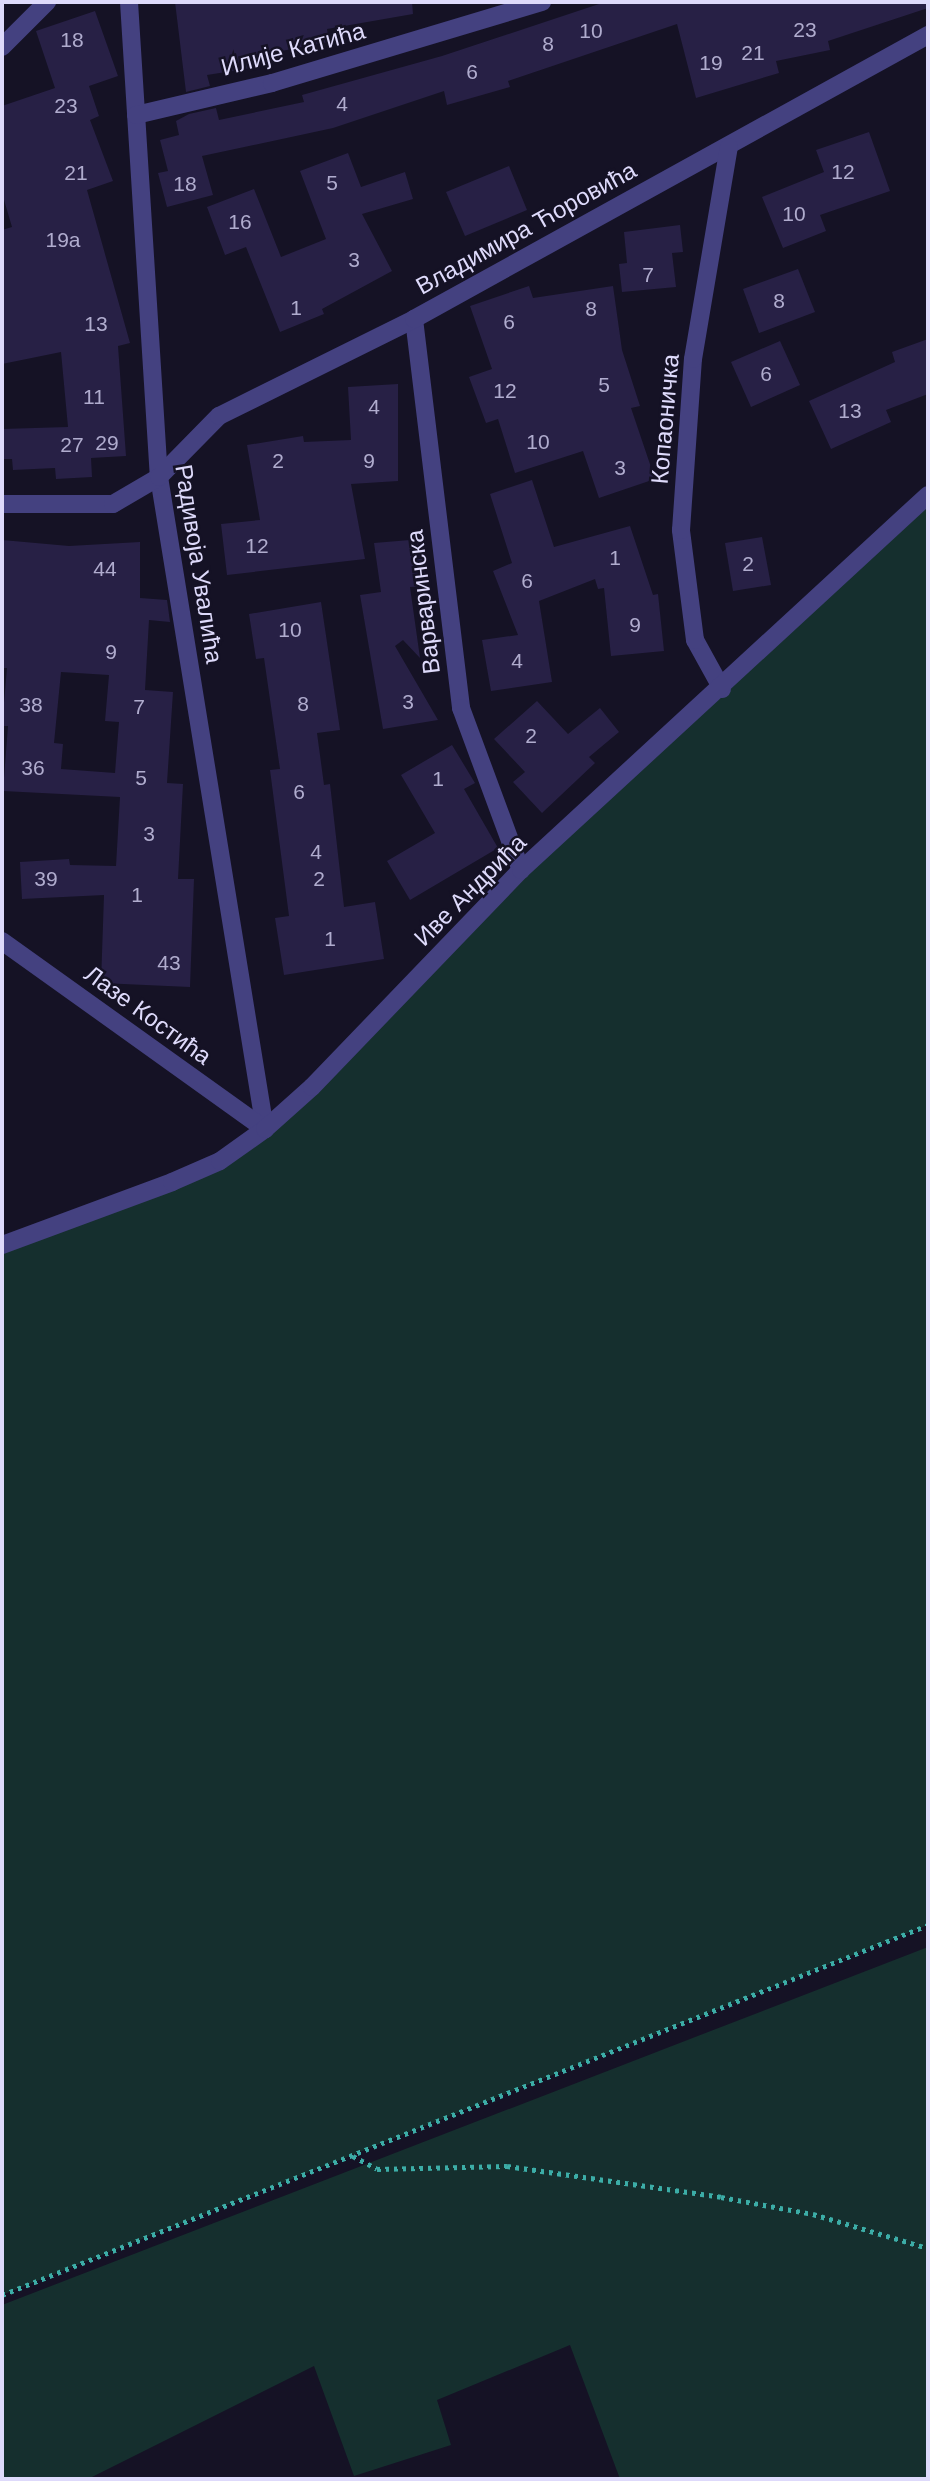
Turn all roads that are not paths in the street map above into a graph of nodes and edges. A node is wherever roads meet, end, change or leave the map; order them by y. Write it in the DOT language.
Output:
graph roads {
  1 [pos="47,2"];
  2 [pos="129,2"];
  3 [pos="542,2"];
  4 [pos="928,35"];
  5 [pos="2,47"];
  6 [pos="136,115"];
  7 [pos="729,147"];
  8 [pos="414,318"];
  9 [pos="159,477"];
  10 [pos="928,495"];
  11 [pos="2,504"];
  12 [pos="722,689"];
  13 [pos="521,870"];
  14 [pos="2,941"];
  15 [pos="265,1129"];
  16 [pos="2,1245"];
  1 -- 5 [label="street"];
  2 -- 6 [label="street, Радивоја Увалића"];
  3 -- 6 [label="street, Илије Катића"];
  4 -- 7 [label="street, Владимира Ћоровића"];
  6 -- 9 [label="street, Радивоја Увалића"];
  7 -- 8 [label="street, Владимира Ћоровића"];
  7 -- 12 [label="street, Копаоничка"];
  8 -- 9 [label="street, Владимира Ћоровића"];
  8 -- 13 [label="street, Варваринска"];
  9 -- 11 [label="street, Владимира Ћоровића"];
  9 -- 15 [label="street, Радивоја Увалића"];
  10 -- 12 [label="street, Иве Андрића"];
  12 -- 13 [label="street, Иве Андрића"];
  13 -- 15 [label="street, Иве Андрића"];
  14 -- 15 [label="street, Лазе Костића"];
  15 -- 16 [label="street, Иве Андрића"];
}
